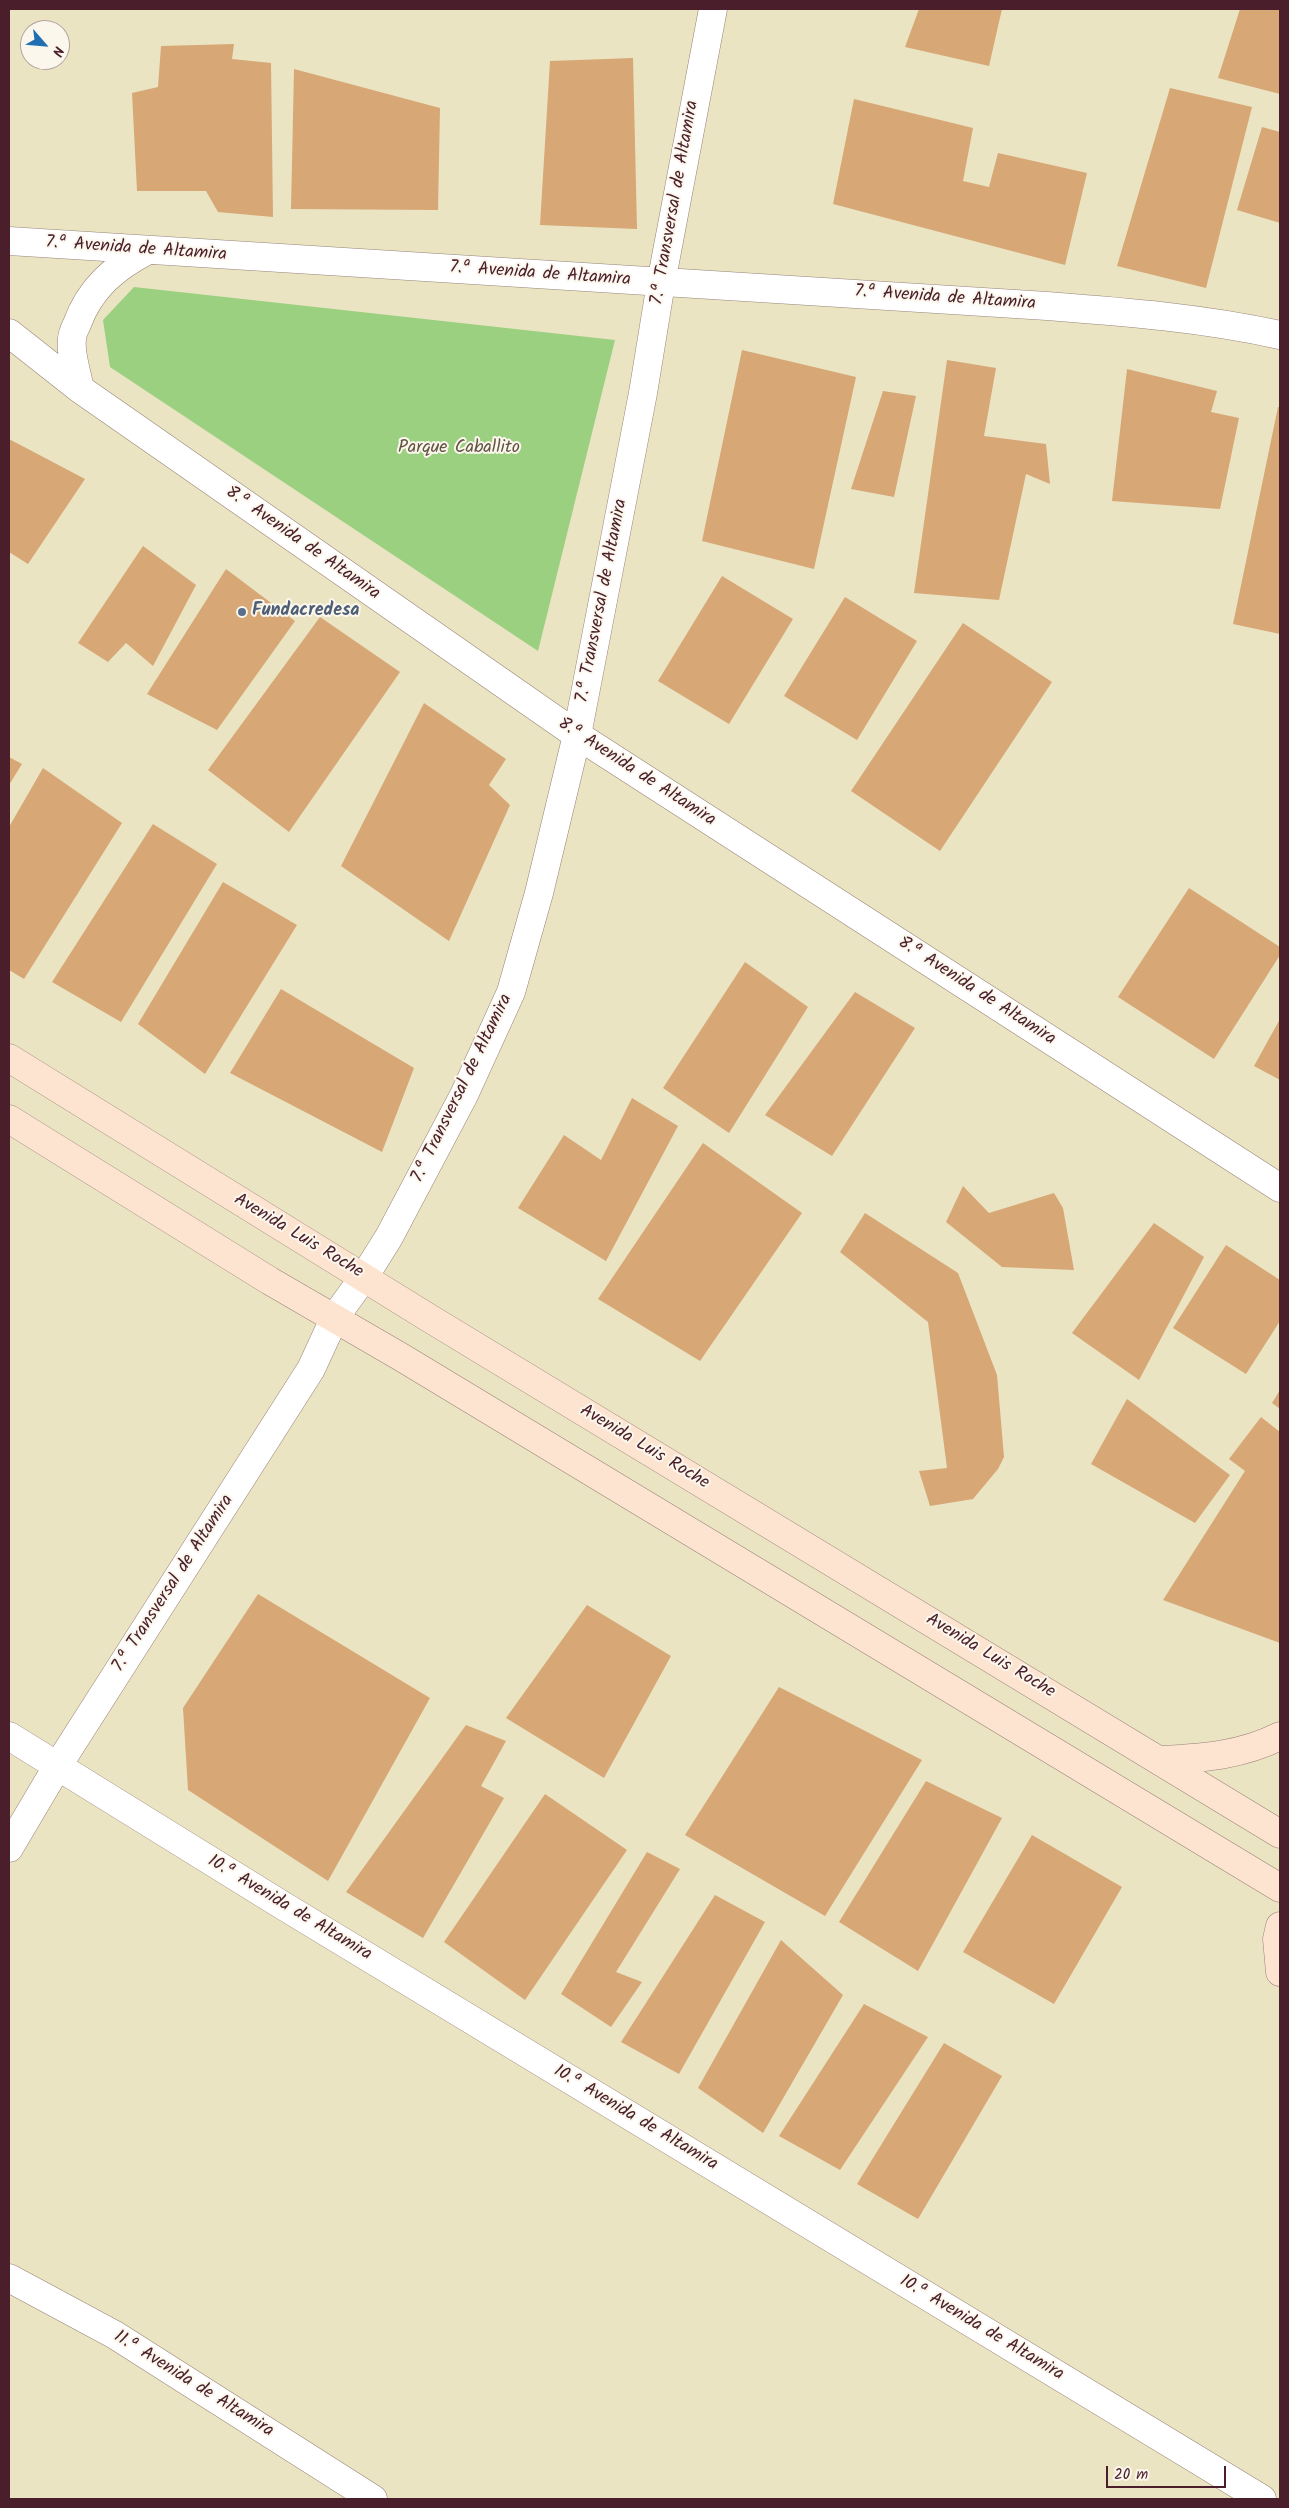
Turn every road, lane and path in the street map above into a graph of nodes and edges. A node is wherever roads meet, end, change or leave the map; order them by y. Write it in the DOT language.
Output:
graph roads {
  1 [pos="712,9"];
  2 [pos="9,242"];
  3 [pos="148,250"];
  4 [pos="661,283"];
  5 [pos="9,333"];
  6 [pos="1280,335"];
  7 [pos="80,388"];
  8 [pos="577,735"];
  9 [pos="9,1058"];
  10 [pos="9,1119"];
  11 [pos="1280,1188"];
  12 [pos="364,1277"];
  13 [pos="335,1317"];
  14 [pos="9,1736"];
  15 [pos="1280,1736"];
  16 [pos="1162,1760"];
  17 [pos="57,1767"];
  18 [pos="1280,1834"];
  19 [pos="9,1848"];
  20 [pos="1280,1888"];
  21 [pos="1280,1926"];
  22 [pos="1280,1972"];
  23 [pos="9,2278"];
  24 [pos="373,2499"];
  25 [pos="1262,2499"];
  1 -- 4 [label="street, 7.ª Transversal de Altamira"];
  2 -- 3 [label="street, 7.ª Avenida de Altamira"];
  3 -- 4 [label="street, 7.ª Avenida de Altamira"];
  3 -- 7 [label="street"];
  4 -- 6 [label="street, 7.ª Avenida de Altamira"];
  4 -- 8 [label="street, 7.ª Transversal de Altamira"];
  5 -- 7 [label="street, 8.ª Avenida de Altamira"];
  7 -- 8 [label="street, 8.ª Avenida de Altamira"];
  8 -- 11 [label="street, 8.ª Avenida de Altamira"];
  8 -- 12 [label="street, 7.ª Transversal de Altamira"];
  9 -- 12 [label="main road, Avenida Luis Roche"];
  10 -- 13 [label="main road"];
  12 -- 13 [label="street, 7.ª Transversal de Altamira"];
  12 -- 16 [label="main road, Avenida Luis Roche"];
  13 -- 17 [label="street, 7.ª Transversal de Altamira"];
  13 -- 20 [label="main road"];
  14 -- 17 [label="street, 10.ª Avenida de Altamira"];
  15 -- 16 [label="main road"];
  16 -- 18 [label="main road, Avenida Luis Roche"];
  17 -- 19 [label="street, 7.ª Transversal de Altamira"];
  17 -- 25 [label="street, 10.ª Avenida de Altamira"];
  21 -- 22 [label="main road"];
  23 -- 24 [label="street, 11.ª Avenida de Altamira"];
}
